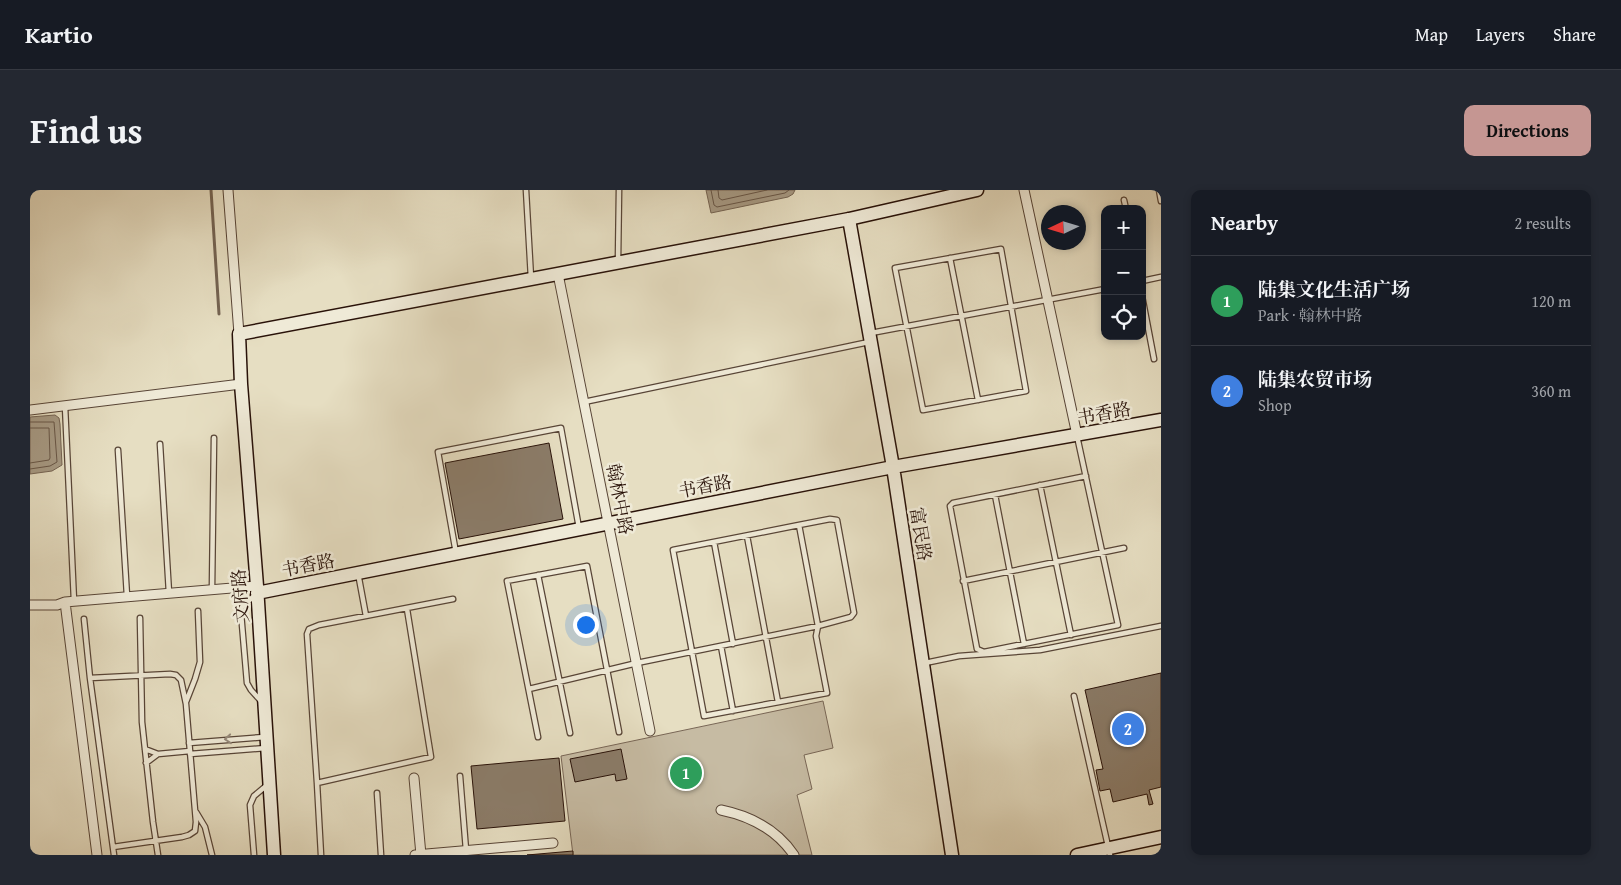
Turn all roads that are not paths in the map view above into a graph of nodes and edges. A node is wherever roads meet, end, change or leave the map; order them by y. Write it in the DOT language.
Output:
graph roads {
  1 [pos="228,190"];
  2 [pos="526,190"];
  3 [pos="619,190"];
  4 [pos="978,190"];
  5 [pos="1024,190"];
  6 [pos="1159,190"];
  7 [pos="1124,200"];
  8 [pos="1161,201"];
  9 [pos="1125,205"];
  10 [pos="849,219"];
  11 [pos="950,258"];
  12 [pos="618,263"];
  13 [pos="558,274"];
  14 [pos="1161,277"];
  15 [pos="531,279"];
  16 [pos="1146,280"];
  17 [pos="1101,290"];
  18 [pos="1048,301"];
  19 [pos="1012,307"];
  20 [pos="962,316"];
  21 [pos="1146,317"];
  22 [pos="906,327"];
  23 [pos="239,334"];
  24 [pos="870,338"];
  25 [pos="1154,359"];
  26 [pos="241,384"];
  27 [pos="978,400"];
  28 [pos="584,402"];
  29 [pos="65,406"];
  30 [pos="30,410"];
  31 [pos="1161,420"];
  32 [pos="1077,435"];
  33 [pos="214,438"];
  34 [pos="160,444"];
  35 [pos="118,450"];
  36 [pos="893,467"];
  37 [pos="1086,476"];
  38 [pos="1040,485"];
  39 [pos="995,495"];
  40 [pos="608,523"];
  41 [pos="799,525"];
  42 [pos="579,529"];
  43 [pos="747,536"];
  44 [pos="714,542"];
  45 [pos="1124,548"];
  46 [pos="1102,552"];
  47 [pos="456,554"];
  48 [pos="1056,562"];
  49 [pos="1010,571"];
  50 [pos="358,573"];
  51 [pos="538,575"];
  52 [pos="963,580"];
  53 [pos="212,590"];
  54 [pos="257,590"];
  55 [pos="169,593"];
  56 [pos="127,596"];
  57 [pos="453,599"];
  58 [pos="69,601"];
  59 [pos="30,605"];
  60 [pos="407,609"];
  61 [pos="198,611"];
  62 [pos="366,616"];
  63 [pos="140,618"];
  64 [pos="84,619"];
  65 [pos="818,626"];
  66 [pos="1161,626"];
  67 [pos="1071,635"];
  68 [pos="766,637"];
  69 [pos="733,644"];
  70 [pos="1024,644"];
  71 [pos="721,646"];
  72 [pos="692,652"];
  73 [pos="636,664"];
  74 [pos="924,664"];
  75 [pos="607,671"];
  76 [pos="141,675"];
  77 [pos="90,678"];
  78 [pos="560,682"];
  79 [pos="528,690"];
  80 [pos="1074,696"];
  81 [pos="778,702"];
  82 [pos="186,704"];
  83 [pos="733,711"];
  84 [pos="650,731"];
  85 [pos="619,732"];
  86 [pos="570,734"];
  87 [pos="538,737"];
  88 [pos="189,742"];
  89 [pos="267,742"];
  90 [pos="145,748"];
  91 [pos="190,753"];
  92 [pos="158,754"];
  93 [pos="146,763"];
  94 [pos="460,776"];
  95 [pos="414,778"];
  96 [pos="269,783"];
  97 [pos="317,783"];
  98 [pos="377,792"];
  99 [pos="721,810"];
  100 [pos="195,811"];
  101 [pos="1161,837"];
  102 [pos="156,841"];
  103 [pos="553,842"];
  104 [pos="113,847"];
  105 [pos="466,850"];
  106 [pos="1109,852"];
  107 [pos="97,855"];
  108 [pos="114,855"];
  109 [pos="158,855"];
  110 [pos="212,855"];
  111 [pos="254,855"];
  112 [pos="274,855"];
  113 [pos="322,855"];
  114 [pos="381,855"];
  115 [pos="415,855"];
  116 [pos="421,855"];
  117 [pos="794,855"];
  118 [pos="952,855"];
  119 [pos="1077,855"];
  1 -- 23 [label="street"];
  2 -- 15 [label="lane"];
  3 -- 12 [label="lane"];
  4 -- 10 [label="street"];
  5 -- 18 [label="street"];
  6 -- 8 [label="lane"];
  7 -- 9 [label="lane"];
  10 -- 12 [label="street"];
  10 -- 24 [label="street, 富民路"];
  11 -- 19 [label="lane"];
  11 -- 20 [label="lane"];
  11 -- 22 [label="lane"];
  12 -- 13 [label="street"];
  13 -- 15 [label="street"];
  13 -- 28 [label="street, 翰林中路"];
  14 -- 16 [label="lane"];
  15 -- 23 [label="street"];
  17 -- 18 [label="lane"];
  18 -- 19 [label="lane"];
  18 -- 32 [label="street"];
  19 -- 20 [label="lane"];
  19 -- 27 [label="lane"];
  20 -- 22 [label="lane"];
  20 -- 27 [label="lane"];
  21 -- 25 [label="lane"];
  22 -- 24 [label="lane"];
  22 -- 27 [label="lane"];
  23 -- 26 [label="street, 文府路"];
  24 -- 28 [label="lane"];
  24 -- 36 [label="street, 富民路"];
  26 -- 29 [label="street"];
  26 -- 54 [label="street, 文府路"];
  28 -- 40 [label="street, 翰林中路"];
  29 -- 30 [label="street"];
  29 -- 58 [label="lane"];
  31 -- 32 [label="street, 书香路"];
  32 -- 36 [label="street, 书香路"];
  32 -- 37 [label="lane"];
  33 -- 53 [label="lane"];
  34 -- 55 [label="lane"];
  35 -- 56 [label="lane"];
  36 -- 40 [label="street, 书香路"];
  36 -- 74 [label="street, 富民路"];
  37 -- 38 [label="lane"];
  37 -- 46 [label="lane"];
  38 -- 39 [label="lane"];
  38 -- 48 [label="lane"];
  39 -- 49 [label="lane"];
  39 -- 52 [label="lane"];
  40 -- 42 [label="street, 书香路"];
  40 -- 73 [label="street, 翰林中路"];
  41 -- 43 [label="lane"];
  41 -- 65 [label="lane"];
  41 -- 65 [label="lane"];
  42 -- 47 [label="street, 书香路"];
  42 -- 47 [label="lane"];
  43 -- 44 [label="lane"];
  43 -- 68 [label="lane"];
  44 -- 69 [label="lane"];
  44 -- 72 [label="lane"];
  45 -- 46 [label="lane"];
  46 -- 48 [label="lane"];
  46 -- 67 [label="lane"];
  47 -- 50 [label="street, 书香路"];
  48 -- 49 [label="lane"];
  48 -- 67 [label="lane"];
  49 -- 52 [label="lane"];
  49 -- 70 [label="lane"];
  50 -- 54 [label="street, 书香路"];
  50 -- 62 [label="lane"];
  51 -- 75 [label="lane"];
  51 -- 78 [label="lane"];
  51 -- 79 [label="lane"];
  52 -- 70 [label="lane"];
  53 -- 54 [label="street"];
  53 -- 55 [label="street"];
  54 -- 89 [label="street, 文府路"];
  55 -- 56 [label="street"];
  56 -- 58 [label="street"];
  57 -- 60 [label="lane"];
  58 -- 59 [label="street"];
  58 -- 107 [label="street"];
  60 -- 62 [label="lane"];
  60 -- 97 [label="lane"];
  61 -- 82 [label="lane"];
  62 -- 97 [label="lane"];
  63 -- 76 [label="lane"];
  64 -- 77 [label="lane"];
  65 -- 68 [label="lane"];
  65 -- 81 [label="lane"];
  66 -- 74 [label="lane"];
  67 -- 70 [label="lane"];
  68 -- 69 [label="lane"];
  68 -- 81 [label="lane"];
  69 -- 71 [label="lane"];
  71 -- 72 [label="lane"];
  71 -- 83 [label="lane"];
  72 -- 73 [label="lane"];
  72 -- 83 [label="lane"];
  73 -- 75 [label="lane"];
  73 -- 84 [label="street, 翰林中路"];
  74 -- 118 [label="street, 富民路"];
  75 -- 78 [label="lane"];
  75 -- 85 [label="lane"];
  76 -- 77 [label="lane"];
  76 -- 82 [label="lane"];
  76 -- 90 [label="lane"];
  77 -- 104 [label="lane"];
  78 -- 79 [label="lane"];
  78 -- 86 [label="lane"];
  79 -- 87 [label="lane"];
  80 -- 106 [label="lane"];
  81 -- 83 [label="lane"];
  82 -- 88 [label="lane"];
  89 -- 88 [label="lane, one-way"];
  88 -- 91 [label="lane"];
  89 -- 91 [label="lane"];
  89 -- 96 [label="street, 文府路"];
  90 -- 92 [label="lane"];
  90 -- 93 [label="lane"];
  91 -- 92 [label="lane"];
  91 -- 100 [label="lane"];
  92 -- 93 [label="lane"];
  93 -- 102 [label="lane"];
  94 -- 105 [label="lane"];
  95 -- 116 [label="street"];
  96 -- 111 [label="lane"];
  96 -- 112 [label="street, 文府路"];
  97 -- 113 [label="lane"];
  98 -- 114 [label="lane"];
  99 -- 117 [label="street"];
  100 -- 102 [label="lane"];
  100 -- 110 [label="lane"];
  101 -- 106 [label="street"];
  102 -- 104 [label="lane"];
  102 -- 109 [label="lane"];
  103 -- 105 [label="street"];
  104 -- 108 [label="lane"];
  105 -- 116 [label="street"];
  106 -- 119 [label="street"];
  115 -- 116 [label="street"];
}
